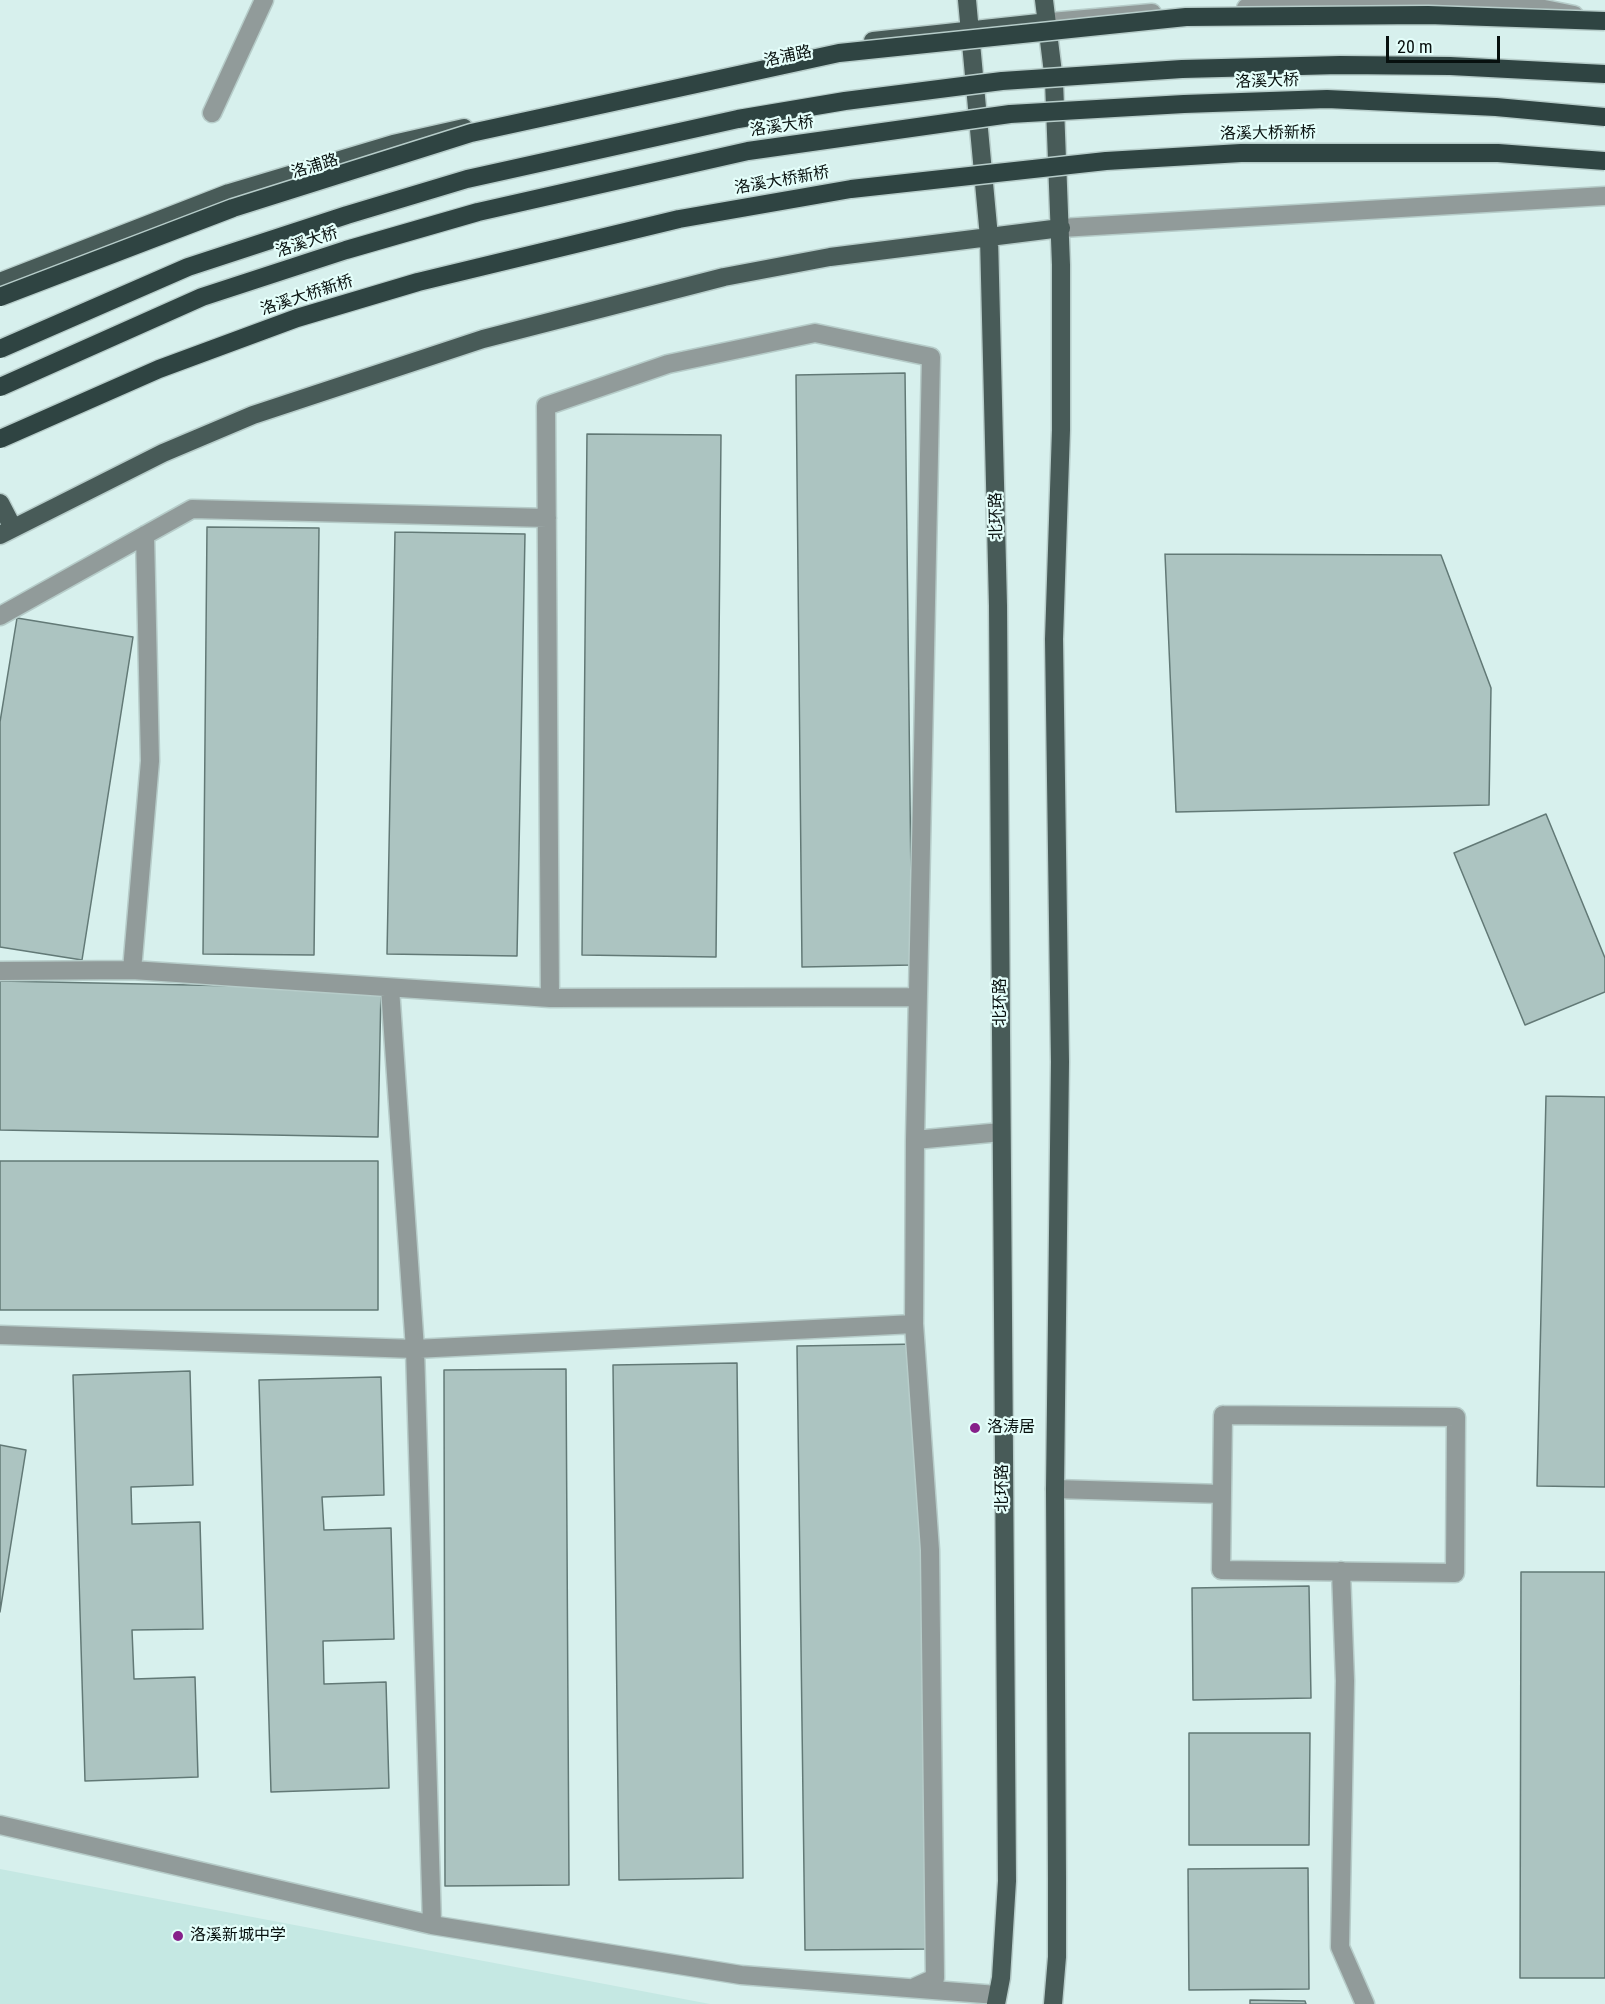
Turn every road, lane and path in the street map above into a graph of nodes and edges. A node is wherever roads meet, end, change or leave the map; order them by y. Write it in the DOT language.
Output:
graph roads {
  1 [pos="264,0"];
  2 [pos="967,0"];
  3 [pos="1044,0"];
  4 [pos="1605,21"];
  5 [pos="1046,23"];
  6 [pos="970,30"];
  7 [pos="1605,74"];
  8 [pos="212,112"];
  9 [pos="1605,117"];
  10 [pos="1605,161"];
  11 [pos="1605,196"];
  12 [pos="1061,228"];
  13 [pos="989,237"];
  14 [pos="0,282"];
  15 [pos="0,297"];
  16 [pos="0,349"];
  17 [pos="0,387"];
  18 [pos="0,439"];
  19 [pos="0,503"];
  20 [pos="546,518"];
  21 [pos="6,532"];
  22 [pos="145,534"];
  23 [pos="0,616"];
  24 [pos="132,970"];
  25 [pos="0,971"];
  26 [pos="390,988"];
  27 [pos="918,997"];
  28 [pos="549,998"];
  29 [pos="1001,1132"];
  30 [pos="915,1140"];
  31 [pos="914,1324"];
  32 [pos="0,1335"];
  33 [pos="415,1349"];
  34 [pos="1055,1489"];
  35 [pos="1222,1494"];
  36 [pos="1341,1571"];
  37 [pos="0,1825"];
  38 [pos="432,1925"];
  39 [pos="912,1988"];
  40 [pos="997,1999"];
  41 [pos="1053,2004"];
  42 [pos="1365,2004"];
  1 -- 8 [label="street"];
  2 -- 6 [label="main road, 北环路"];
  3 -- 5 [label="main road"];
  4 -- 5 [label="street, 洛浦路"];
  4 -- 15 [label="highway, bridge"];
  5 -- 6 [label="main road, 洛浦路"];
  5 -- 12 [label="main road"];
  6 -- 13 [label="main road, 北环路"];
  6 -- 14 [label="main road, 洛浦路"];
  7 -- 16 [label="highway, 洛溪大桥, bridge"];
  9 -- 17 [label="highway, 洛溪大桥, bridge"];
  10 -- 18 [label="highway, 洛溪大桥新桥, bridge"];
  11 -- 12 [label="street"];
  12 -- 13 [label="main road"];
  12 -- 34 [label="main road"];
  13 -- 21 [label="main road"];
  13 -- 29 [label="main road, 北环路"];
  19 -- 21 [label="main road"];
  20 -- 22 [label="street"];
  20 -- 27 [label="street"];
  20 -- 28 [label="street"];
  22 -- 23 [label="street"];
  22 -- 24 [label="street"];
  24 -- 25 [label="street"];
  24 -- 26 [label="street"];
  26 -- 28 [label="street"];
  26 -- 33 [label="street"];
  27 -- 28 [label="street"];
  27 -- 30 [label="street"];
  29 -- 30 [label="street"];
  29 -- 40 [label="main road, 北环路"];
  30 -- 31 [label="street"];
  31 -- 33 [label="street"];
  31 -- 39 [label="street"];
  32 -- 33 [label="street"];
  33 -- 38 [label="street"];
  34 -- 35 [label="street"];
  34 -- 41 [label="main road"];
  35 -- 36 [label="street"];
  35 -- 36 [label="street"];
  36 -- 42 [label="street"];
  37 -- 38 [label="street"];
  38 -- 39 [label="street"];
  39 -- 40 [label="street"];
}
